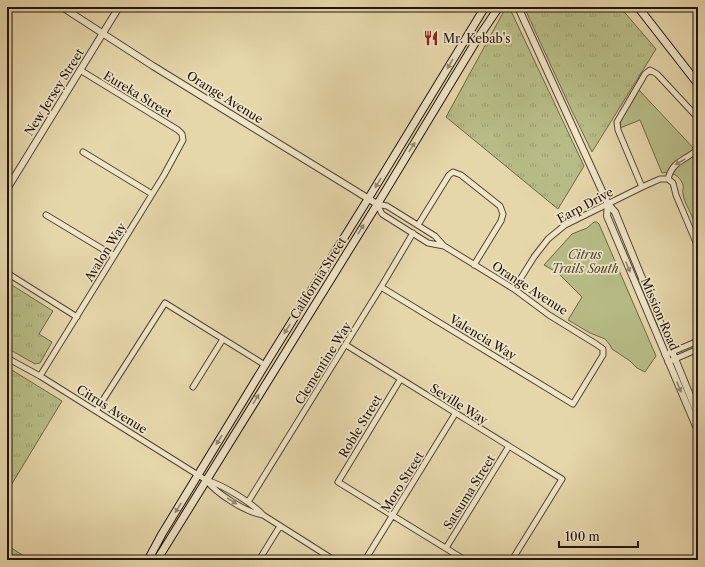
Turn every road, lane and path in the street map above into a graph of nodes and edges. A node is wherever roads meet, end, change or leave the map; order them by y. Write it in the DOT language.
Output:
graph roads {
  1 [pos="62,7"];
  2 [pos="119,7"];
  3 [pos="485,7"];
  4 [pos="499,7"];
  5 [pos="518,7"];
  6 [pos="638,7"];
  7 [pos="103,33"];
  8 [pos="465,39"];
  9 [pos="474,45"];
  10 [pos="80,70"];
  11 [pos="698,84"];
  12 [pos="698,118"];
  13 [pos="183,137"];
  14 [pos="698,149"];
  15 [pos="83,152"];
  16 [pos="668,179"];
  17 [pos="642,187"];
  18 [pos="7,189"];
  19 [pos="152,194"];
  20 [pos="368,199"];
  21 [pos="377,204"];
  22 [pos="608,204"];
  23 [pos="46,215"];
  24 [pos="418,225"];
  25 [pos="413,233"];
  26 [pos="698,245"];
  27 [pos="444,246"];
  28 [pos="114,256"];
  29 [pos="474,265"];
  30 [pos="7,273"];
  31 [pos="381,287"];
  32 [pos="514,289"];
  33 [pos="77,317"];
  34 [pos="223,339"];
  35 [pos="698,341"];
  36 [pos="346,345"];
  37 [pos="603,349"];
  38 [pos="698,349"];
  39 [pos="672,352"];
  40 [pos="665,355"];
  41 [pos="7,358"];
  42 [pos="675,359"];
  43 [pos="668,362"];
  44 [pos="265,365"];
  45 [pos="40,376"];
  46 [pos="400,380"];
  47 [pos="193,387"];
  48 [pos="96,411"];
  49 [pos="455,414"];
  50 [pos="698,415"];
  51 [pos="698,431"];
  52 [pos="509,446"];
  53 [pos="198,475"];
  54 [pos="206,480"];
  55 [pos="248,502"];
  56 [pos="263,515"];
  57 [pos="392,516"];
  58 [pos="280,526"];
  59 [pos="446,548"];
  60 [pos="148,560"];
  61 [pos="157,560"];
  62 [pos="259,560"];
  63 [pos="334,560"];
  64 [pos="365,560"];
  65 [pos="465,560"];
  66 [pos="512,560"];
  1 -- 7 [label="street, Orange Avenue"];
  2 -- 7 [label="street, New Jersey Street"];
  3 -- 8 [label="main road, California Street"];
  4 -- 9 [label="main road, California Street"];
  5 -- 22 [label="street, Mission Road"];
  6 -- 11 [label="main road"];
  7 -- 10 [label="street, New Jersey Street"];
  7 -- 20 [label="street, Orange Avenue"];
  8 -- 9 [label="main road"];
  8 -- 20 [label="main road, California Street, one-way"];
  21 -- 9 [label="main road, California Street, one-way"];
  10 -- 13 [label="street, Eureka Street"];
  10 -- 18 [label="street, New Jersey Street"];
  12 -- 17 [label="street"];
  13 -- 19 [label="street, Avalon Way"];
  14 -- 16 [label="street, one-way"];
  15 -- 19 [label="street"];
  16 -- 17 [label="street, Earp Drive"];
  16 -- 26 [label="street"];
  17 -- 22 [label="street, Earp Drive"];
  19 -- 28 [label="street, Avalon Way"];
  20 -- 21 [label="street, Orange Avenue"];
  20 -- 44 [label="main road, California Street, one-way"];
  21 -- 24 [label="street, Orange Avenue"];
  21 -- 25 [label="street, Orange Avenue"];
  54 -- 21 [label="main road, California Street, one-way"];
  22 -- 32 [label="street, Earp Drive"];
  22 -- 39 [label="street, Mission Road"];
  22 -- 40 [label="street, Mission Road, one-way"];
  23 -- 28 [label="street"];
  24 -- 27 [label="street, Orange Avenue"];
  24 -- 29 [label="street"];
  25 -- 27 [label="street, Orange Avenue"];
  25 -- 31 [label="street, Clementine Way"];
  27 -- 29 [label="street, Orange Avenue"];
  28 -- 33 [label="street, Avalon Way"];
  29 -- 32 [label="street, Orange Avenue"];
  30 -- 33 [label="street"];
  31 -- 36 [label="street, Clementine Way"];
  31 -- 37 [label="street, Valencia Way"];
  32 -- 37 [label="street, Orange Avenue"];
  33 -- 45 [label="street, Avalon Way"];
  34 -- 44 [label="street"];
  34 -- 47 [label="street"];
  34 -- 48 [label="street"];
  35 -- 39 [label="street"];
  36 -- 46 [label="street, Seville Way"];
  36 -- 55 [label="street, Clementine Way"];
  38 -- 42 [label="street"];
  39 -- 40 [label="street"];
  39 -- 42 [label="street, Mission Road"];
  40 -- 43 [label="street, Mission Road"];
  41 -- 45 [label="street, Citrus Avenue"];
  42 -- 43 [label="street"];
  42 -- 50 [label="street, Mission Road"];
  43 -- 51 [label="street, Mission Road, one-way"];
  44 -- 53 [label="main road, California Street, one-way"];
  45 -- 48 [label="street, Citrus Avenue"];
  46 -- 49 [label="street, Seville Way"];
  46 -- 57 [label="street, Roble Street"];
  48 -- 53 [label="street, Citrus Avenue"];
  49 -- 52 [label="street, Seville Way"];
  49 -- 57 [label="street, Moro Street"];
  52 -- 59 [label="street, Satsuma Street"];
  52 -- 66 [label="street, Seville Way"];
  53 -- 54 [label="street, Citrus Avenue"];
  53 -- 60 [label="main road, California Street, one-way"];
  54 -- 55 [label="street, Citrus Avenue"];
  54 -- 56 [label="street, Citrus Avenue, one-way"];
  54 -- 61 [label="main road, California Street"];
  55 -- 56 [label="street, Citrus Avenue"];
  56 -- 58 [label="street, Citrus Avenue"];
  57 -- 59 [label="street"];
  57 -- 64 [label="street, Moro Street"];
  58 -- 62 [label="street"];
  58 -- 63 [label="street, Citrus Avenue"];
  59 -- 65 [label="street"];
}
